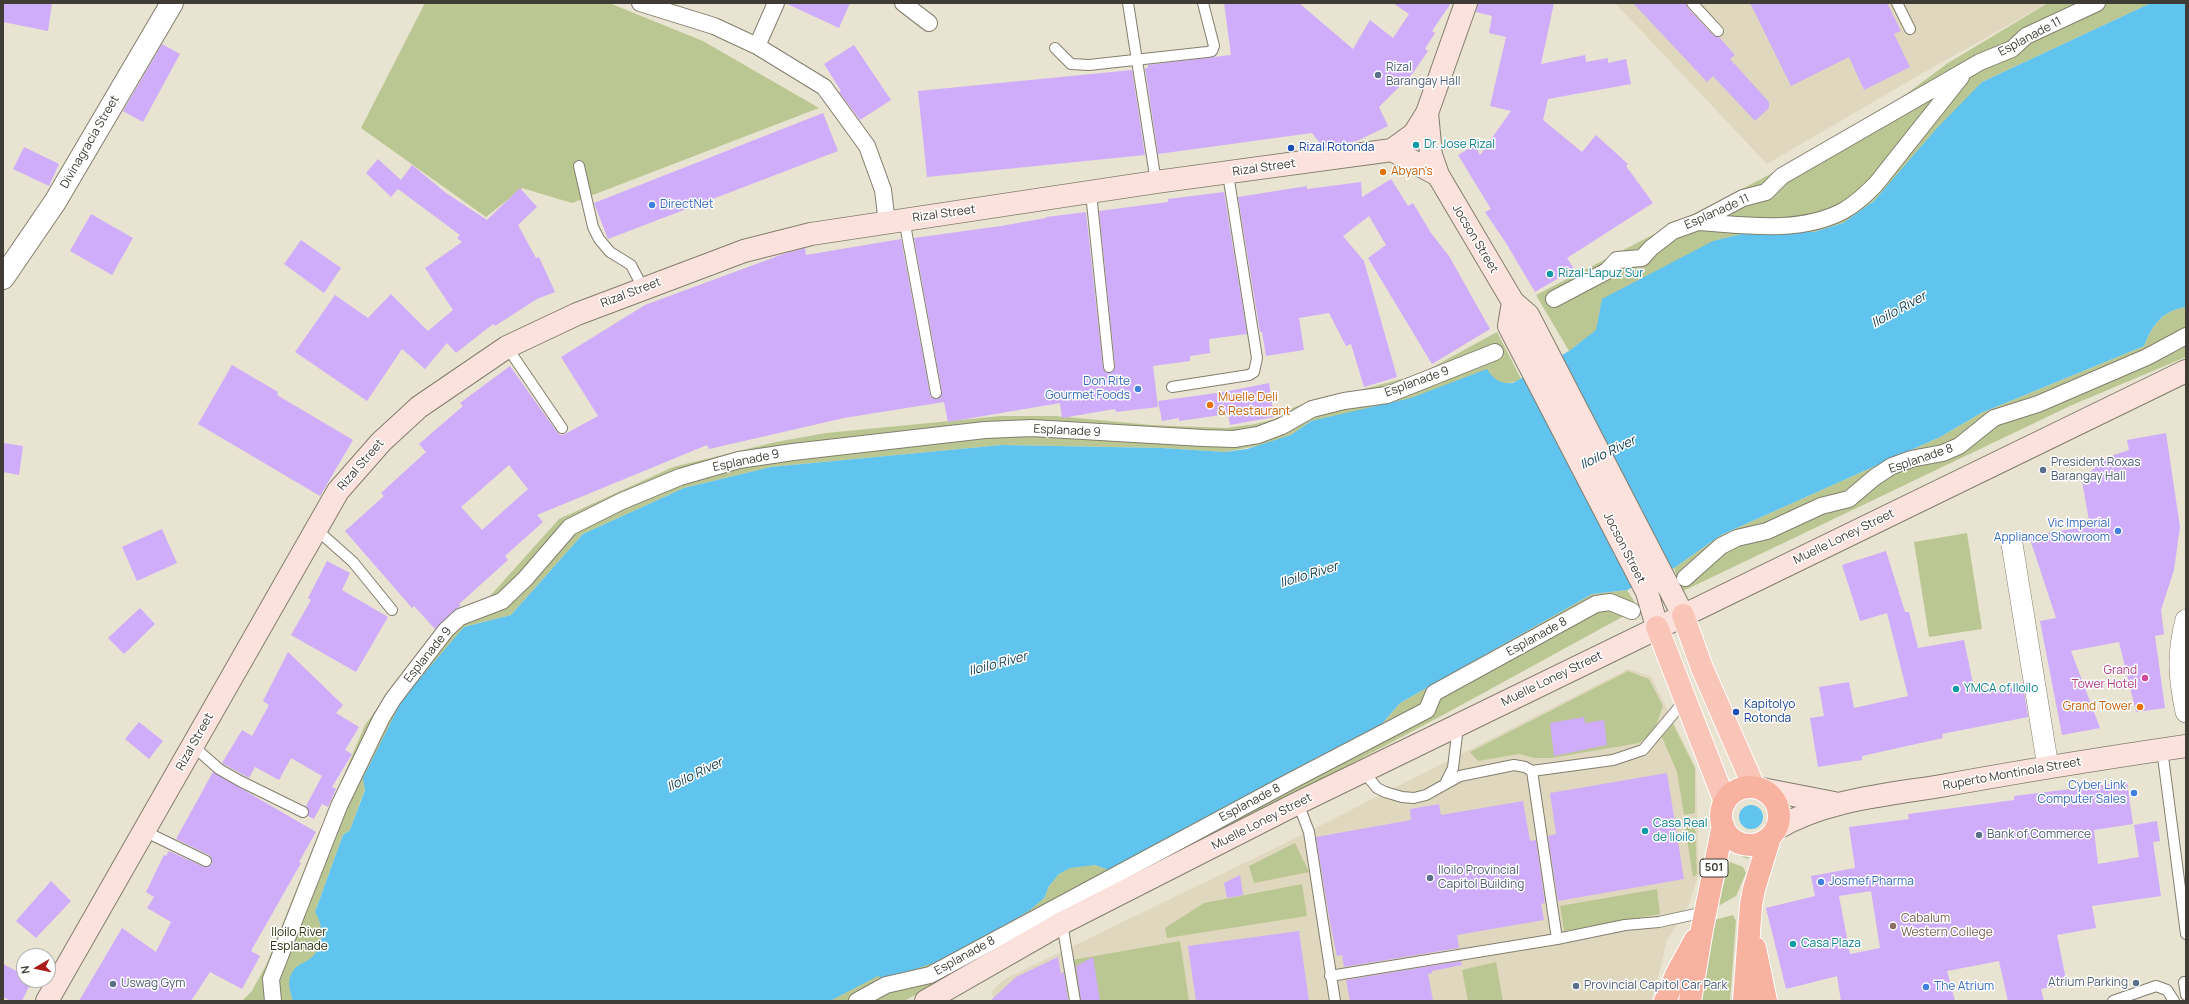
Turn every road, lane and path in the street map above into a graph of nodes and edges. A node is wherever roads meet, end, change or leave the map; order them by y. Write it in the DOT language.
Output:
graph roads {
  1 [pos="172,3"];
  2 [pos="640,3"];
  3 [pos="776,3"];
  4 [pos="903,3"];
  5 [pos="1128,3"];
  6 [pos="1203,3"];
  7 [pos="1466,3"];
  8 [pos="1692,3"];
  9 [pos="1898,3"];
  10 [pos="2097,3"];
  11 [pos="929,23"];
  12 [pos="1910,29"];
  13 [pos="1718,31"];
  14 [pos="756,46"];
  15 [pos="1055,48"];
  16 [pos="1137,61"];
  17 [pos="1965,72"];
  18 [pos="1427,113"];
  19 [pos="1392,150"];
  20 [pos="579,166"];
  21 [pos="1228,174"];
  22 [pos="1438,175"];
  23 [pos="1156,182"];
  24 [pos="1091,193"];
  25 [pos="896,221"];
  26 [pos="1698,222"];
  27 [pos="3,278"];
  28 [pos="643,288"];
  29 [pos="1554,299"];
  30 [pos="1520,309"];
  31 [pos="2186,336"];
  32 [pos="507,347"];
  33 [pos="1495,352"];
  34 [pos="1109,367"];
  35 [pos="2186,373"];
  36 [pos="1172,387"];
  37 [pos="936,393"];
  38 [pos="562,428"];
  39 [pos="317,530"];
  40 [pos="2012,544"];
  41 [pos="1676,580"];
  42 [pos="392,610"];
  43 [pos="1632,611"];
  44 [pos="1683,614"];
  45 [pos="2186,620"];
  46 [pos="1657,627"];
  47 [pos="1685,700"];
  48 [pos="2186,712"];
  49 [pos="1458,725"];
  50 [pos="193,746"];
  51 [pos="2186,746"];
  52 [pos="2162,749"];
  53 [pos="2048,767"];
  54 [pos="1363,771"];
  55 [pos="1532,771"];
  56 [pos="1442,786"];
  57 [pos="1758,788"];
  58 [pos="1725,802"];
  59 [pos="1298,803"];
  60 [pos="1838,804"];
  61 [pos="303,812"];
  62 [pos="1723,825"];
  63 [pos="144,831"];
  64 [pos="1773,833"];
  65 [pos="206,861"];
  66 [pos="1704,920"];
  67 [pos="1749,921"];
  68 [pos="1062,923"];
  69 [pos="2186,934"];
  70 [pos="1557,939"];
  71 [pos="1330,976"];
  72 [pos="2184,982"];
  73 [pos="2186,995"];
  74 [pos="934,999"];
  75 [pos="47,1001"];
  76 [pos="272,1001"];
  77 [pos="857,1001"];
  78 [pos="1075,1001"];
  79 [pos="1335,1001"];
  80 [pos="1665,1001"];
  81 [pos="1690,1001"];
  82 [pos="1744,1001"];
  83 [pos="1766,1001"];
  84 [pos="2113,1001"];
  85 [pos="2174,1001"];
  1 -- 27 [label="street, Divinagracia Street"];
  2 -- 14 [label="street"];
  3 -- 14 [label="street"];
  4 -- 11 [label="street"];
  5 -- 16 [label="lane"];
  6 -- 16 [label="lane"];
  7 -- 18 [label="main road, Rizal Street"];
  8 -- 13 [label="lane"];
  9 -- 12 [label="lane"];
  10 -- 17 [label="street, Esplanade 11"];
  14 -- 25 [label="street"];
  15 -- 16 [label="lane"];
  16 -- 23 [label="lane"];
  17 -- 26 [label="street, Esplanade 11"];
  17 -- 26 [label="street, Esplanade 11"];
  18 -- 19 [label="main road, Rizal Street"];
  18 -- 22 [label="main road, Jocson Street"];
  19 -- 21 [label="main road, Rizal Street"];
  19 -- 22 [label="main road"];
  20 -- 28 [label="lane"];
  21 -- 23 [label="main road, Rizal Street"];
  21 -- 36 [label="lane"];
  22 -- 30 [label="main road, Jocson Street"];
  23 -- 24 [label="main road, Rizal Street"];
  24 -- 25 [label="main road, Rizal Street"];
  24 -- 34 [label="lane"];
  25 -- 28 [label="main road, Rizal Street"];
  25 -- 37 [label="lane"];
  26 -- 29 [label="street, Esplanade 11"];
  28 -- 32 [label="main road, Rizal Street"];
  30 -- 41 [label="main road, Jocson Street"];
  30 -- 46 [label="main road, Jocson Street"];
  31 -- 41 [label="street, Esplanade 8"];
  32 -- 38 [label="lane"];
  32 -- 39 [label="main road, Rizal Street"];
  33 -- 76 [label="street, Esplanade 9"];
  35 -- 44 [label="main road, Muelle Loney Street"];
  39 -- 42 [label="lane"];
  39 -- 50 [label="main road, Rizal Street"];
  40 -- 53 [label="street"];
  41 -- 44 [label="main road, Jocson Street"];
  43 -- 77 [label="street, Esplanade 8"];
  44 -- 46 [label="main road, Muelle Loney Street"];
  44 -- 57 [label="main road, Jocson Street"];
  45 -- 48 [label="street"];
  46 -- 47 [label="main road, Jocson Street"];
  46 -- 49 [label="main road, Muelle Loney Street"];
  47 -- 55 [label="lane"];
  47 -- 58 [label="main road, Jocson Street"];
  49 -- 54 [label="main road, Muelle Loney Street"];
  49 -- 56 [label="lane"];
  50 -- 61 [label="lane"];
  50 -- 63 [label="main road, Rizal Street"];
  51 -- 52 [label="main road, Ruperto Montinola Street"];
  52 -- 53 [label="main road, Ruperto Montinola Street"];
  52 -- 69 [label="lane"];
  53 -- 60 [label="main road, Ruperto Montinola Street"];
  54 -- 56 [label="lane"];
  54 -- 59 [label="main road, Muelle Loney Street"];
  55 -- 56 [label="lane"];
  55 -- 70 [label="lane"];
  57 -- 58 [label="highway"];
  57 -- 60 [label="main road, Ruperto Montinola Street"];
  57 -- 64 [label="highway"];
  58 -- 62 [label="highway, 501"];
  59 -- 68 [label="main road, Muelle Loney Street"];
  59 -- 71 [label="lane"];
  60 -- 64 [label="main road, Ruperto Montinola Street"];
  62 -- 64 [label="highway"];
  62 -- 66 [label="highway, 501"];
  63 -- 65 [label="lane"];
  63 -- 75 [label="main road, Rizal Street"];
  64 -- 67 [label="highway"];
  66 -- 70 [label="lane"];
  66 -- 80 [label="highway"];
  66 -- 81 [label="highway, 501"];
  67 -- 82 [label="highway"];
  67 -- 83 [label="highway"];
  68 -- 74 [label="main road, Muelle Loney Street"];
  68 -- 78 [label="lane"];
  70 -- 71 [label="lane"];
  71 -- 79 [label="lane"];
  72 -- 73 [label="lane"];
  84 -- 85 [label="lane"];
}
